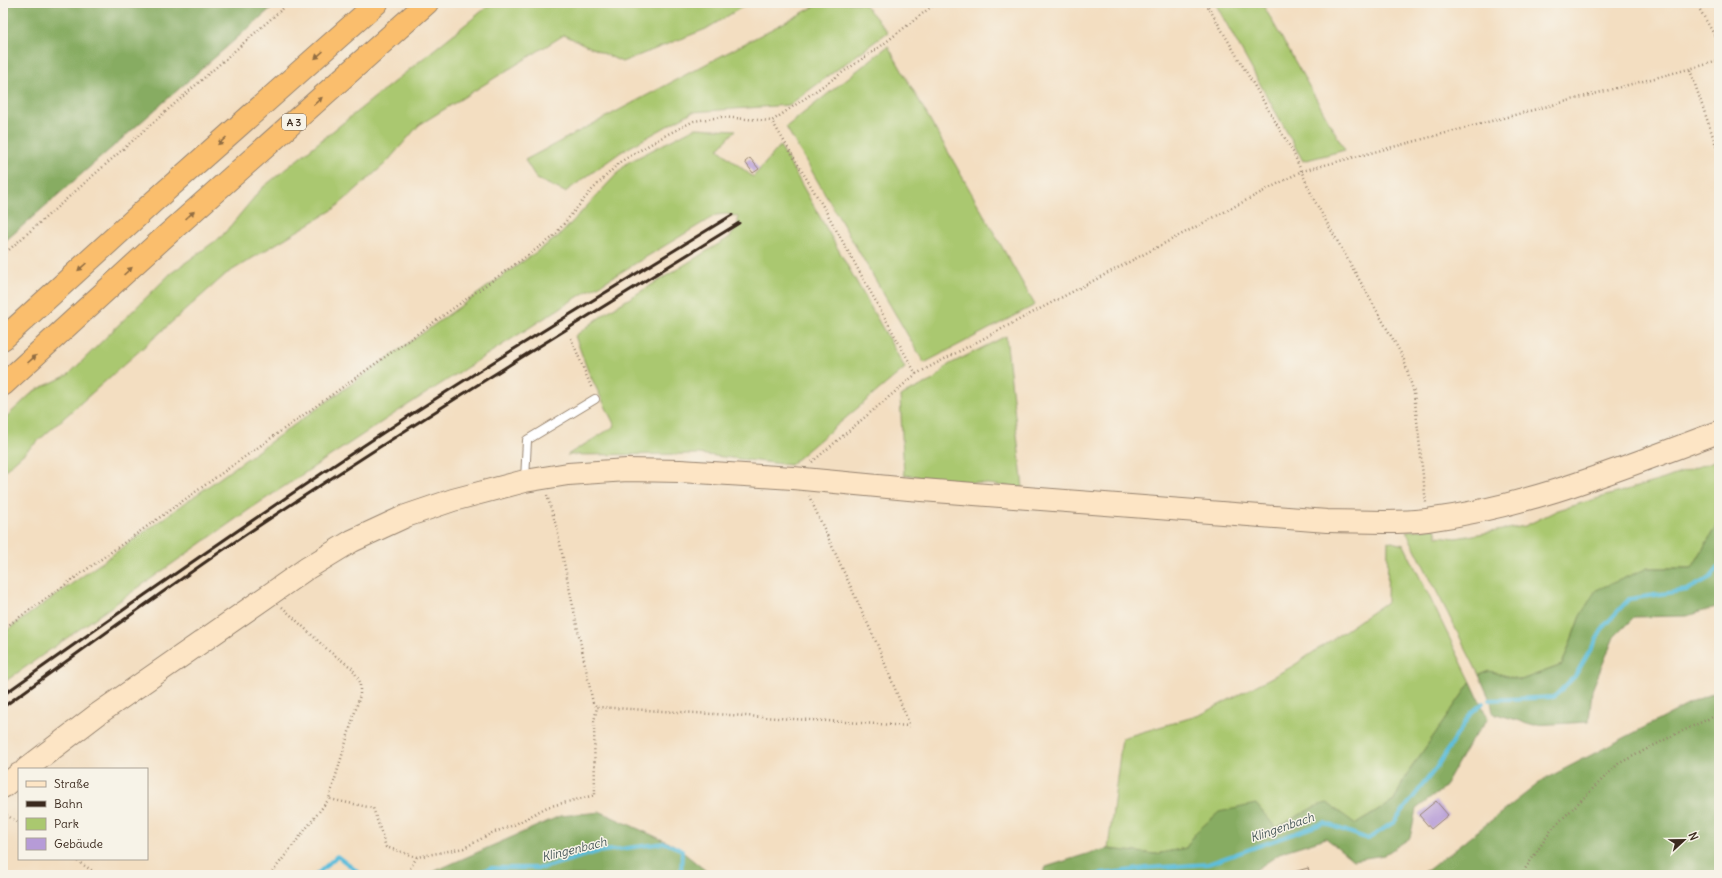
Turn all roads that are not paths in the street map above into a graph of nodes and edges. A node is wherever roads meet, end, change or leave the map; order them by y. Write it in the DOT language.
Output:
graph roads {
  1 [pos="368,3"];
  2 [pos="376,3"];
  3 [pos="427,3"];
  4 [pos="348,29"];
  5 [pos="3,339"];
  6 [pos="3,385"];
  7 [pos="595,399"];
  8 [pos="1719,432"];
  9 [pos="535,479"];
  10 [pos="27,768"];
  11 [pos="18,775"];
  12 [pos="3,787"];
  1 -- 4 [label="highway"];
  2 -- 4 [label="highway"];
  6 -- 3 [label="highway, A 3, one-way"];
  4 -- 5 [label="highway, one-way"];
  7 -- 9 [label="lane"];
  8 -- 9 [label="main road"];
  9 -- 10 [label="main road"];
  11 -- 12 [label="main road"];
}
